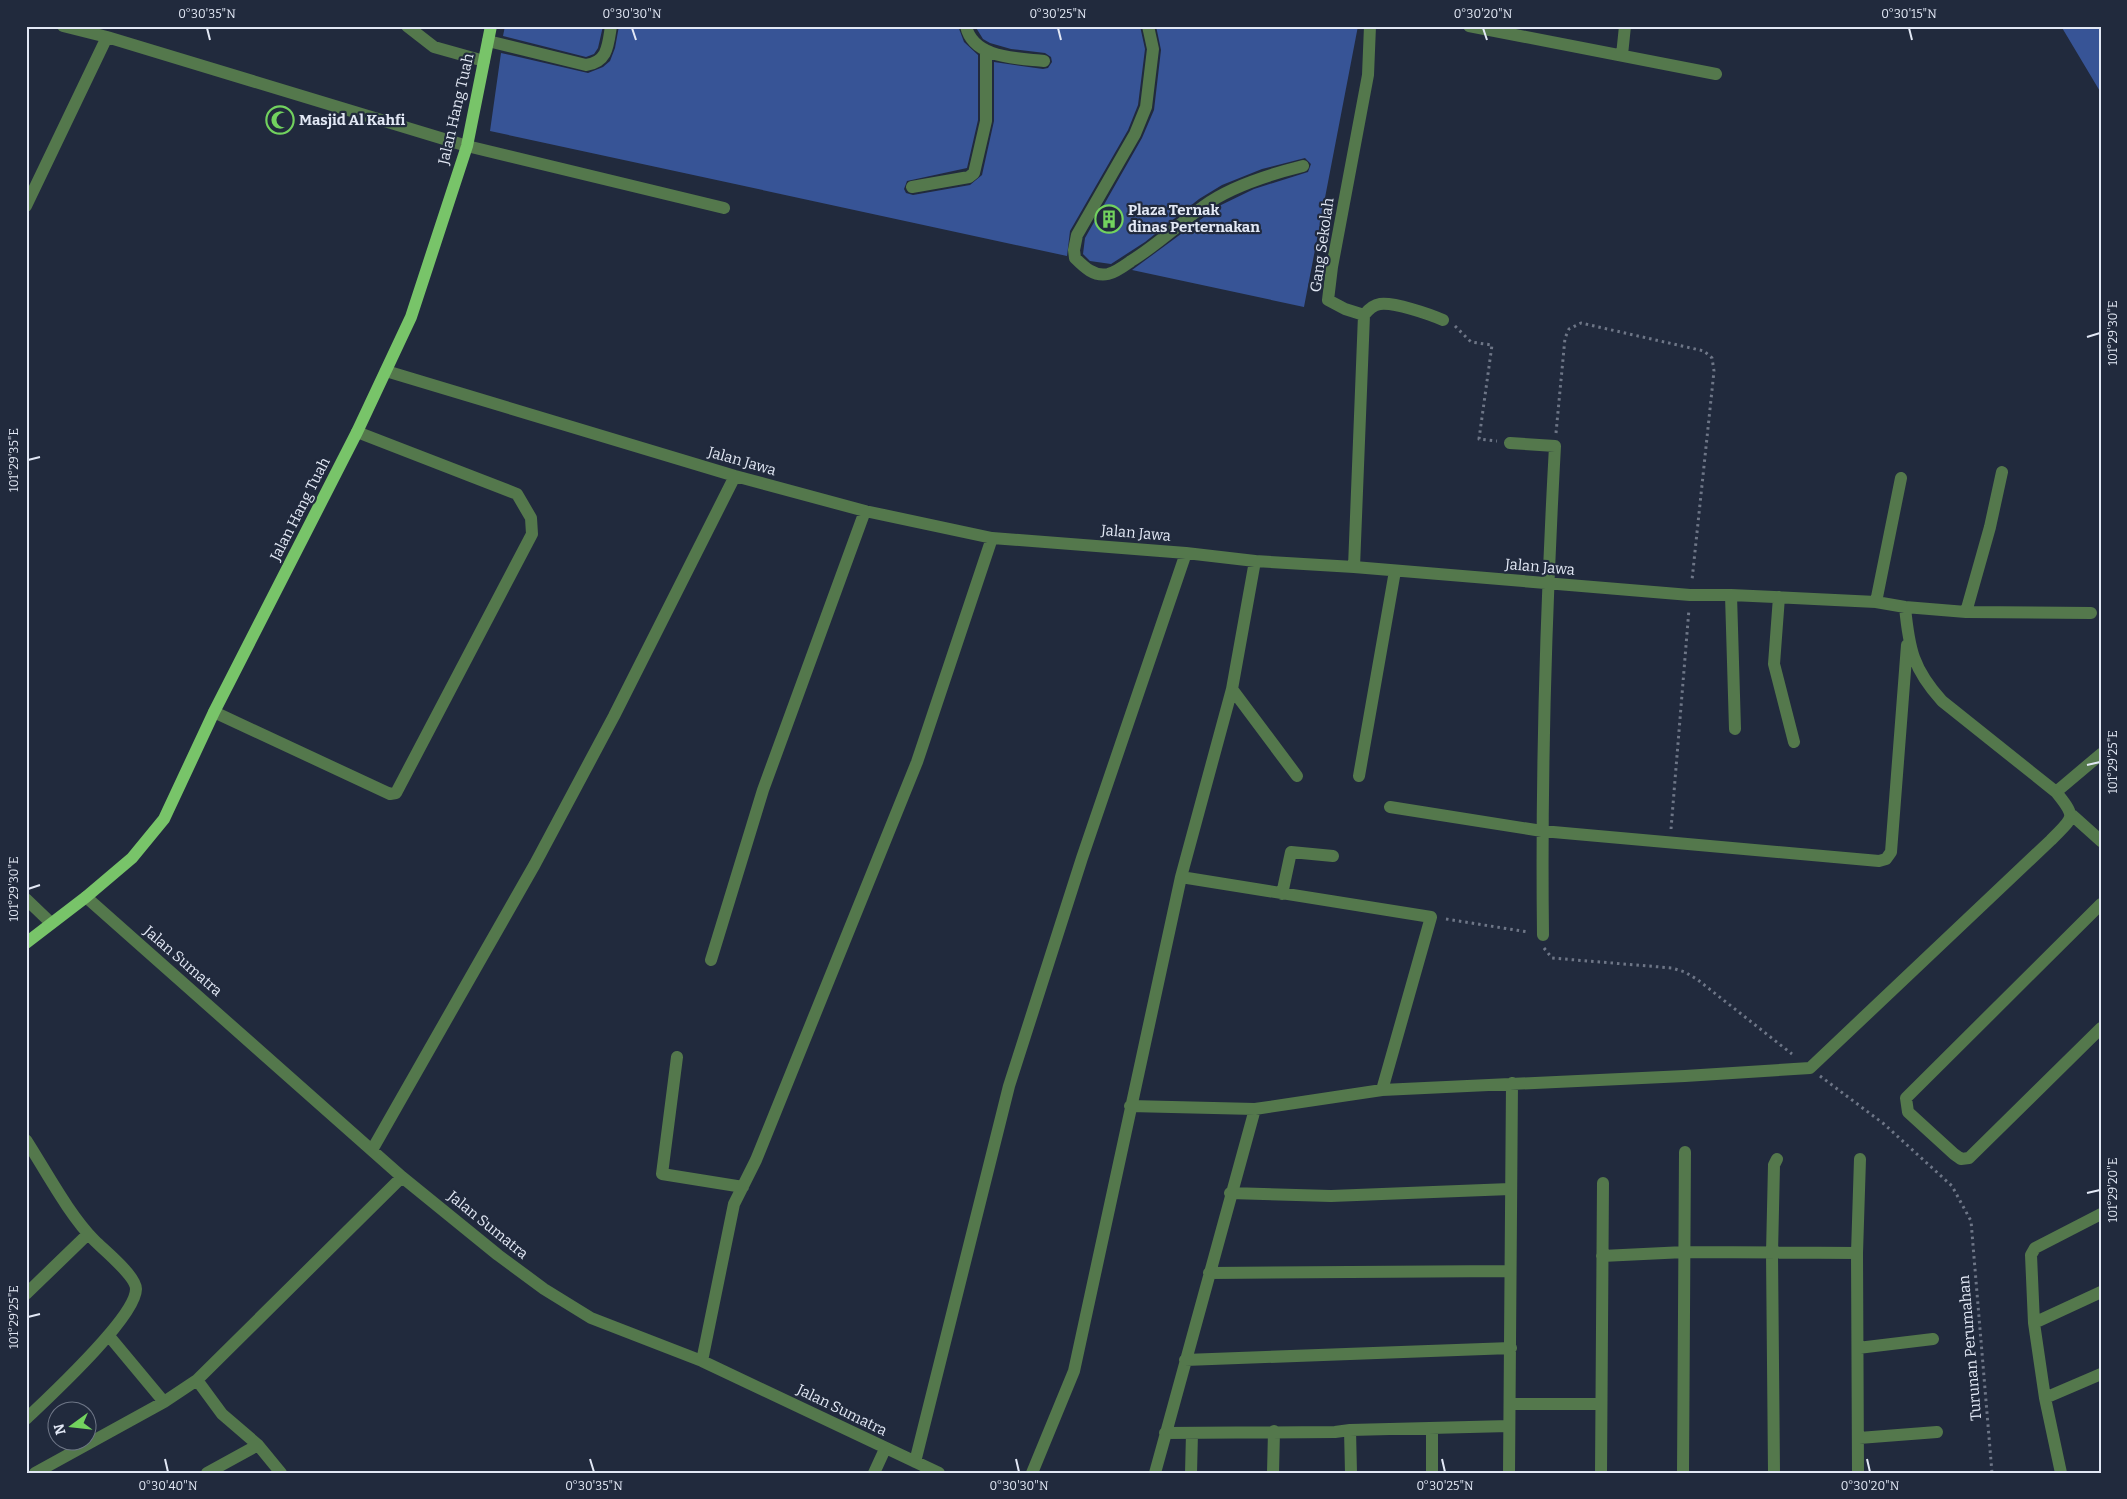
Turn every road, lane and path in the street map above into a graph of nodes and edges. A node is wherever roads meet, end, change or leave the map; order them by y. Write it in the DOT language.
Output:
graph roads {
  1 [pos="63,26"];
  2 [pos="407,26"];
  3 [pos="492,26"];
  4 [pos="611,26"];
  5 [pos="966,26"];
  6 [pos="1148,26"];
  7 [pos="1370,26"];
  8 [pos="1469,26"];
  9 [pos="1625,26"];
  10 [pos="107,37"];
  11 [pos="488,42"];
  12 [pos="986,52"];
  13 [pos="1622,55"];
  14 [pos="484,61"];
  15 [pos="1044,61"];
  16 [pos="1716,74"];
  17 [pos="467,146"];
  18 [pos="1302,166"];
  19 [pos="912,187"];
  20 [pos="26,206"];
  21 [pos="724,208"];
  22 [pos="1364,315"];
  23 [pos="1443,320"];
  24 [pos="386,371"];
  25 [pos="357,432"];
  26 [pos="1510,443"];
  27 [pos="1555,446"];
  28 [pos="2002,472"];
  29 [pos="735,476"];
  30 [pos="1901,478"];
  31 [pos="865,511"];
  32 [pos="992,538"];
  33 [pos="1186,553"];
  34 [pos="1255,561"];
  35 [pos="1354,567"];
  36 [pos="1395,570"];
  37 [pos="1547,584"];
  38 [pos="1690,595"];
  39 [pos="1731,595"];
  40 [pos="1779,598"];
  41 [pos="1876,602"];
  42 [pos="1905,607"];
  43 [pos="1966,612"];
  44 [pos="2091,613"];
  45 [pos="1908,641"];
  46 [pos="1232,689"];
  47 [pos="214,712"];
  48 [pos="1735,729"];
  49 [pos="1794,742"];
  50 [pos="2101,754"];
  51 [pos="1297,776"];
  52 [pos="1359,776"];
  53 [pos="2056,792"];
  54 [pos="1390,807"];
  55 [pos="2072,815"];
  56 [pos="1542,831"];
  57 [pos="2101,841"];
  58 [pos="1670,842"];
  59 [pos="1333,856"];
  60 [pos="1181,877"];
  61 [pos="1282,894"];
  62 [pos="86,897"];
  63 [pos="26,899"];
  64 [pos="2101,904"];
  65 [pos="1431,917"];
  66 [pos="51,923"];
  67 [pos="1543,935"];
  68 [pos="26,942"];
  69 [pos="711,960"];
  70 [pos="2101,1028"];
  71 [pos="677,1057"];
  72 [pos="1810,1068"];
  73 [pos="1512,1083"];
  74 [pos="1382,1090"];
  75 [pos="1130,1106"];
  76 [pos="1255,1109"];
  77 [pos="26,1140"];
  78 [pos="372,1150"];
  79 [pos="1685,1152"];
  80 [pos="1777,1159"];
  81 [pos="1860,1159"];
  82 [pos="402,1176"];
  83 [pos="1603,1183"];
  84 [pos="743,1187"];
  85 [pos="1510,1189"];
  86 [pos="1230,1193"];
  87 [pos="2101,1214"];
  88 [pos="88,1234"];
  89 [pos="1685,1252"];
  90 [pos="1772,1253"];
  91 [pos="1857,1253"];
  92 [pos="1602,1256"];
  93 [pos="1510,1271"];
  94 [pos="1209,1273"];
  95 [pos="2101,1292"];
  96 [pos="26,1294"];
  97 [pos="2034,1322"];
  98 [pos="110,1336"];
  99 [pos="1933,1339"];
  100 [pos="1511,1348"];
  101 [pos="1858,1348"];
  102 [pos="1186,1360"];
  103 [pos="702,1361"];
  104 [pos="2101,1374"];
  105 [pos="197,1380"];
  106 [pos="2045,1398"];
  107 [pos="164,1402"];
  108 [pos="1510,1404"];
  109 [pos="1601,1404"];
  110 [pos="26,1419"];
  111 [pos="1509,1426"];
  112 [pos="1432,1428"];
  113 [pos="1350,1430"];
  114 [pos="1274,1431"];
  115 [pos="1937,1432"];
  116 [pos="1165,1433"];
  117 [pos="1192,1433"];
  118 [pos="1859,1438"];
  119 [pos="258,1444"];
  120 [pos="885,1449"];
  121 [pos="915,1462"];
  122 [pos="35,1473"];
  123 [pos="208,1473"];
  124 [pos="281,1473"];
  125 [pos="874,1473"];
  126 [pos="939,1473"];
  127 [pos="1032,1473"];
  128 [pos="1155,1473"];
  129 [pos="1191,1473"];
  130 [pos="1273,1473"];
  131 [pos="1351,1473"];
  132 [pos="1432,1473"];
  133 [pos="1509,1473"];
  134 [pos="1601,1473"];
  135 [pos="1683,1473"];
  136 [pos="1774,1473"];
  137 [pos="1858,1473"];
  138 [pos="1992,1473"];
  139 [pos="2061,1473"];
  1 -- 10 [label="street"];
  2 -- 14 [label="street"];
  3 -- 11 [label="main road, Jalan Hang Tuah"];
  4 -- 11 [label="street"];
  5 -- 12 [label="street"];
  6 -- 18 [label="street"];
  7 -- 22 [label="street, Gang Sekolah"];
  8 -- 13 [label="street"];
  9 -- 13 [label="street"];
  10 -- 17 [label="street"];
  10 -- 20 [label="street"];
  11 -- 14 [label="main road, Jalan Hang Tuah"];
  12 -- 15 [label="street"];
  12 -- 19 [label="street"];
  13 -- 16 [label="street"];
  14 -- 17 [label="main road, Jalan Hang Tuah"];
  17 -- 21 [label="street"];
  17 -- 24 [label="main road, Jalan Hang Tuah"];
  22 -- 23 [label="street"];
  22 -- 35 [label="street"];
  23 -- 26 [label="path"];
  24 -- 25 [label="main road, Jalan Hang Tuah"];
  24 -- 29 [label="street, Jalan Jawa"];
  25 -- 47 [label="main road, Jalan Hang Tuah"];
  25 -- 47 [label="street"];
  26 -- 27 [label="street"];
  27 -- 37 [label="street"];
  27 -- 38 [label="path"];
  28 -- 43 [label="street"];
  29 -- 31 [label="street, Jalan Jawa"];
  29 -- 78 [label="street"];
  30 -- 41 [label="street"];
  31 -- 32 [label="street, Jalan Jawa"];
  31 -- 69 [label="street"];
  32 -- 33 [label="street, Jalan Jawa"];
  32 -- 84 [label="street"];
  33 -- 34 [label="street, Jalan Jawa"];
  33 -- 121 [label="street"];
  34 -- 35 [label="street, Jalan Jawa"];
  34 -- 46 [label="street"];
  35 -- 36 [label="street, Jalan Jawa"];
  36 -- 37 [label="street, Jalan Jawa"];
  36 -- 52 [label="street"];
  37 -- 38 [label="street, Jalan Jawa"];
  37 -- 56 [label="street"];
  38 -- 39 [label="street, Jalan Jawa"];
  38 -- 58 [label="path"];
  39 -- 40 [label="street, Jalan Jawa"];
  39 -- 48 [label="street"];
  40 -- 41 [label="street, Jalan Jawa"];
  40 -- 49 [label="street"];
  41 -- 42 [label="street, Jalan Jawa"];
  42 -- 43 [label="street, Jalan Jawa"];
  42 -- 45 [label="street"];
  43 -- 44 [label="street, Jalan Jawa"];
  45 -- 53 [label="street"];
  45 -- 58 [label="street"];
  46 -- 51 [label="street"];
  46 -- 60 [label="street"];
  47 -- 62 [label="main road, Jalan Hang Tuah"];
  50 -- 53 [label="street"];
  53 -- 55 [label="street"];
  54 -- 56 [label="street"];
  55 -- 57 [label="street"];
  55 -- 72 [label="street"];
  56 -- 58 [label="street"];
  56 -- 67 [label="street"];
  59 -- 61 [label="street"];
  60 -- 61 [label="street"];
  60 -- 75 [label="street"];
  61 -- 65 [label="street"];
  62 -- 66 [label="main road, Jalan Hang Tuah"];
  62 -- 78 [label="street, Jalan Sumatra"];
  63 -- 66 [label="street"];
  64 -- 70 [label="street"];
  65 -- 67 [label="path"];
  65 -- 74 [label="street"];
  66 -- 68 [label="main road, Jalan Hang Tuah"];
  67 -- 72 [label="path"];
  71 -- 84 [label="street"];
  72 -- 73 [label="street"];
  72 -- 138 [label="path, Turunan Perumahan"];
  73 -- 74 [label="street"];
  73 -- 85 [label="street"];
  74 -- 76 [label="street"];
  75 -- 76 [label="street"];
  75 -- 127 [label="street"];
  76 -- 86 [label="street"];
  77 -- 88 [label="street"];
  78 -- 82 [label="street, Jalan Sumatra"];
  79 -- 89 [label="street"];
  80 -- 90 [label="street"];
  81 -- 91 [label="street"];
  82 -- 103 [label="street, Jalan Sumatra"];
  82 -- 105 [label="street"];
  83 -- 92 [label="street"];
  84 -- 103 [label="street"];
  85 -- 86 [label="street"];
  85 -- 93 [label="street"];
  86 -- 94 [label="street"];
  87 -- 97 [label="street"];
  88 -- 96 [label="street"];
  88 -- 98 [label="street"];
  89 -- 90 [label="street"];
  89 -- 92 [label="street"];
  89 -- 135 [label="street"];
  90 -- 91 [label="street"];
  90 -- 136 [label="street"];
  91 -- 101 [label="street"];
  92 -- 109 [label="street"];
  93 -- 94 [label="street"];
  93 -- 100 [label="street"];
  94 -- 102 [label="street"];
  95 -- 97 [label="street"];
  97 -- 106 [label="street"];
  98 -- 107 [label="street"];
  98 -- 110 [label="street"];
  99 -- 101 [label="street"];
  100 -- 102 [label="street"];
  100 -- 108 [label="street"];
  101 -- 118 [label="street"];
  102 -- 116 [label="street"];
  103 -- 120 [label="street, Jalan Sumatra"];
  104 -- 106 [label="street"];
  105 -- 107 [label="street"];
  105 -- 119 [label="street"];
  106 -- 139 [label="street"];
  107 -- 122 [label="street"];
  108 -- 109 [label="street"];
  108 -- 111 [label="street"];
  109 -- 134 [label="street"];
  111 -- 112 [label="street"];
  111 -- 133 [label="street"];
  112 -- 113 [label="street"];
  112 -- 132 [label="street"];
  113 -- 114 [label="street"];
  113 -- 131 [label="street"];
  114 -- 117 [label="street"];
  114 -- 130 [label="street"];
  115 -- 118 [label="street"];
  116 -- 117 [label="street"];
  116 -- 128 [label="street"];
  117 -- 129 [label="street"];
  118 -- 137 [label="street"];
  119 -- 123 [label="street"];
  119 -- 124 [label="street"];
  120 -- 121 [label="street, Jalan Sumatra"];
  120 -- 125 [label="street"];
  121 -- 126 [label="street, Jalan Sumatra"];
}
